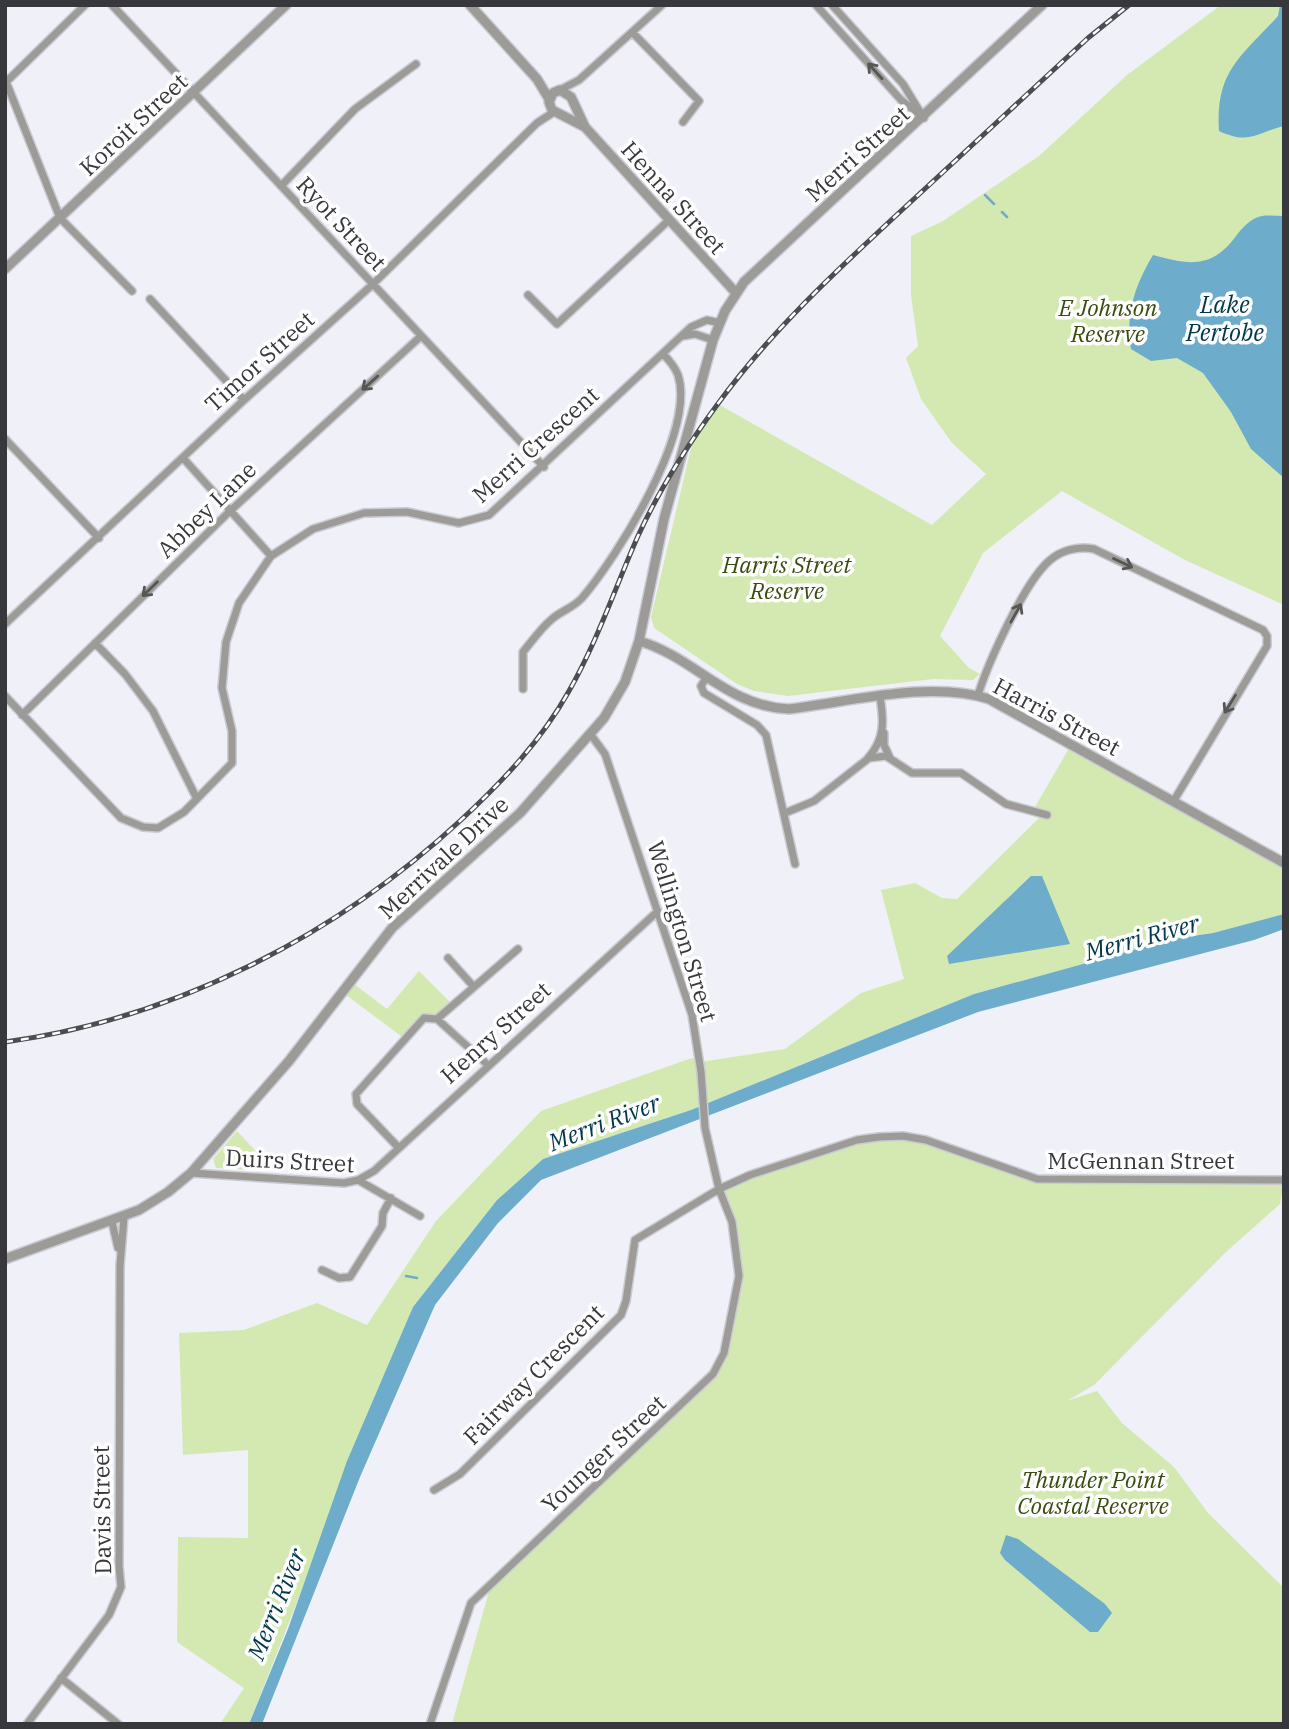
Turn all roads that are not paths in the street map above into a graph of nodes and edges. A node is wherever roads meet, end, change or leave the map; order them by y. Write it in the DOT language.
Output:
graph roads {
  1 [pos="85,5"];
  2 [pos="112,5"];
  3 [pos="662,5"];
  4 [pos="816,5"];
  5 [pos="832,5"];
  6 [pos="1042,5"];
  7 [pos="281,7"];
  8 [pos="475,7"];
  9 [pos="632,32"];
  10 [pos="416,64"];
  11 [pos="537,79"];
  12 [pos="579,80"];
  13 [pos="6,81"];
  14 [pos="558,91"];
  15 [pos="194,94"];
  16 [pos="571,100"];
  17 [pos="554,107"];
  18 [pos="924,118"];
  19 [pos="683,122"];
  20 [pos="585,127"];
  21 [pos="281,186"];
  22 [pos="60,218"];
  23 [pos="668,221"];
  24 [pos="5,270"];
  25 [pos="372,285"];
  26 [pos="132,291"];
  27 [pos="736,293"];
  28 [pos="527,295"];
  29 [pos="150,299"];
  30 [pos="720,323"];
  31 [pos="420,337"];
  32 [pos="678,340"];
  33 [pos="713,340"];
  34 [pos="663,354"];
  35 [pos="244,400"];
  36 [pos="5,439"];
  37 [pos="183,458"];
  38 [pos="544,467"];
  39 [pos="230,511"];
  40 [pos="99,538"];
  41 [pos="271,556"];
  42 [pos="5,624"];
  43 [pos="639,641"];
  44 [pos="95,643"];
  45 [pos="706,678"];
  46 [pos="523,689"];
  47 [pos="978,695"];
  48 [pos="5,696"];
  49 [pos="880,697"];
  50 [pos="22,715"];
  51 [pos="884,722"];
  52 [pos="591,735"];
  53 [pos="892,761"];
  54 [pos="864,763"];
  55 [pos="197,799"];
  56 [pos="1173,802"];
  57 [pos="785,813"];
  58 [pos="1047,815"];
  59 [pos="1284,863"];
  60 [pos="795,864"];
  61 [pos="658,911"];
  62 [pos="518,949"];
  63 [pos="447,958"];
  64 [pos="474,987"];
  65 [pos="437,1019"];
  66 [pos="488,1065"];
  67 [pos="398,1147"];
  68 [pos="191,1173"];
  69 [pos="358,1180"];
  70 [pos="1284,1180"];
  71 [pos="719,1189"];
  72 [pos="391,1198"];
  73 [pos="420,1216"];
  74 [pos="124,1217"];
  75 [pos="111,1222"];
  76 [pos="5,1259"];
  77 [pos="120,1266"];
  78 [pos="322,1270"];
  79 [pos="434,1490"];
  80 [pos="61,1678"];
  81 [pos="27,1724"];
  82 [pos="118,1724"];
  83 [pos="430,1724"];
  1 -- 13 [label="street"];
  2 -- 15 [label="street, Ryot Street"];
  3 -- 9 [label="street"];
  18 -- 4 [label="street, one-way"];
  5 -- 18 [label="street"];
  6 -- 18 [label="street, Merri Street"];
  7 -- 15 [label="street, Koroit Street"];
  8 -- 11 [label="street, Henna Street"];
  9 -- 12 [label="street"];
  9 -- 19 [label="street"];
  10 -- 21 [label="street"];
  11 -- 14 [label="street, Henna Street"];
  11 -- 17 [label="street, Henna Street"];
  12 -- 14 [label="street"];
  12 -- 16 [label="street"];
  13 -- 22 [label="street"];
  14 -- 16 [label="street, Henna Street"];
  14 -- 17 [label="street"];
  15 -- 21 [label="street, Ryot Street"];
  15 -- 22 [label="street, Koroit Street"];
  16 -- 17 [label="street"];
  16 -- 20 [label="street, Henna Street"];
  17 -- 20 [label="street, Henna Street"];
  17 -- 25 [label="street, Timor Street"];
  18 -- 27 [label="street, Merri Street"];
  20 -- 23 [label="street, Henna Street"];
  21 -- 25 [label="street, Ryot Street"];
  22 -- 24 [label="street, Koroit Street"];
  22 -- 26 [label="street"];
  23 -- 27 [label="street, Henna Street"];
  23 -- 28 [label="street"];
  25 -- 31 [label="street, Ryot Street"];
  25 -- 35 [label="street, Timor Street"];
  27 -- 30 [label="street, Merri Street"];
  29 -- 35 [label="street"];
  30 -- 32 [label="street, Merri Crescent"];
  30 -- 33 [label="street, Merri Street"];
  31 -- 38 [label="street, Ryot Street"];
  31 -- 39 [label="street, Abbey Lane, one-way"];
  32 -- 33 [label="street"];
  32 -- 34 [label="street, Merri Crescent"];
  33 -- 43 [label="street, Merrivale Drive"];
  34 -- 38 [label="street, Merri Crescent"];
  34 -- 46 [label="street"];
  35 -- 37 [label="street, Timor Street"];
  36 -- 40 [label="street"];
  37 -- 39 [label="street"];
  37 -- 40 [label="street, Timor Street"];
  38 -- 41 [label="street, Merri Crescent"];
  39 -- 41 [label="street"];
  39 -- 44 [label="street, Abbey Lane, one-way"];
  40 -- 42 [label="street, Timor Street"];
  41 -- 55 [label="street, Merri Crescent"];
  43 -- 45 [label="street, Harris Street"];
  43 -- 52 [label="street, Merrivale Drive"];
  44 -- 50 [label="street, Abbey Lane"];
  44 -- 55 [label="street"];
  45 -- 49 [label="street, Harris Street"];
  45 -- 57 [label="street"];
  47 -- 49 [label="street, Harris Street"];
  47 -- 56 [label="street, Harris Street"];
  47 -- 56 [label="street, one-way"];
  48 -- 50 [label="street"];
  49 -- 51 [label="street"];
  50 -- 55 [label="street, Merri Crescent"];
  51 -- 53 [label="street"];
  51 -- 54 [label="street"];
  52 -- 61 [label="street, Wellington Street"];
  52 -- 68 [label="street, Merrivale Drive"];
  53 -- 54 [label="street"];
  53 -- 58 [label="street"];
  54 -- 57 [label="street"];
  56 -- 59 [label="street, Harris Street"];
  57 -- 60 [label="street"];
  61 -- 66 [label="street, Henry Street"];
  61 -- 71 [label="street, Wellington Street"];
  62 -- 64 [label="street"];
  63 -- 64 [label="street"];
  64 -- 65 [label="street"];
  65 -- 66 [label="street"];
  65 -- 67 [label="street"];
  66 -- 67 [label="street, Henry Street"];
  67 -- 69 [label="street, Henry Street"];
  68 -- 69 [label="street, Duirs Street"];
  68 -- 74 [label="street, Merrivale Drive"];
  69 -- 72 [label="street, Duirs Street"];
  70 -- 71 [label="street, McGennan Street"];
  71 -- 79 [label="street, Fairway Crescent"];
  71 -- 83 [label="street, Younger Street"];
  72 -- 73 [label="street, Duirs Street"];
  72 -- 78 [label="street"];
  74 -- 75 [label="street, Merrivale Drive"];
  74 -- 77 [label="street, Davis Street"];
  75 -- 76 [label="street, Merrivale Drive"];
  75 -- 77 [label="street, Davis Street"];
  77 -- 80 [label="street, Davis Street"];
  80 -- 81 [label="street, Davis Street"];
  80 -- 82 [label="street"];
}
